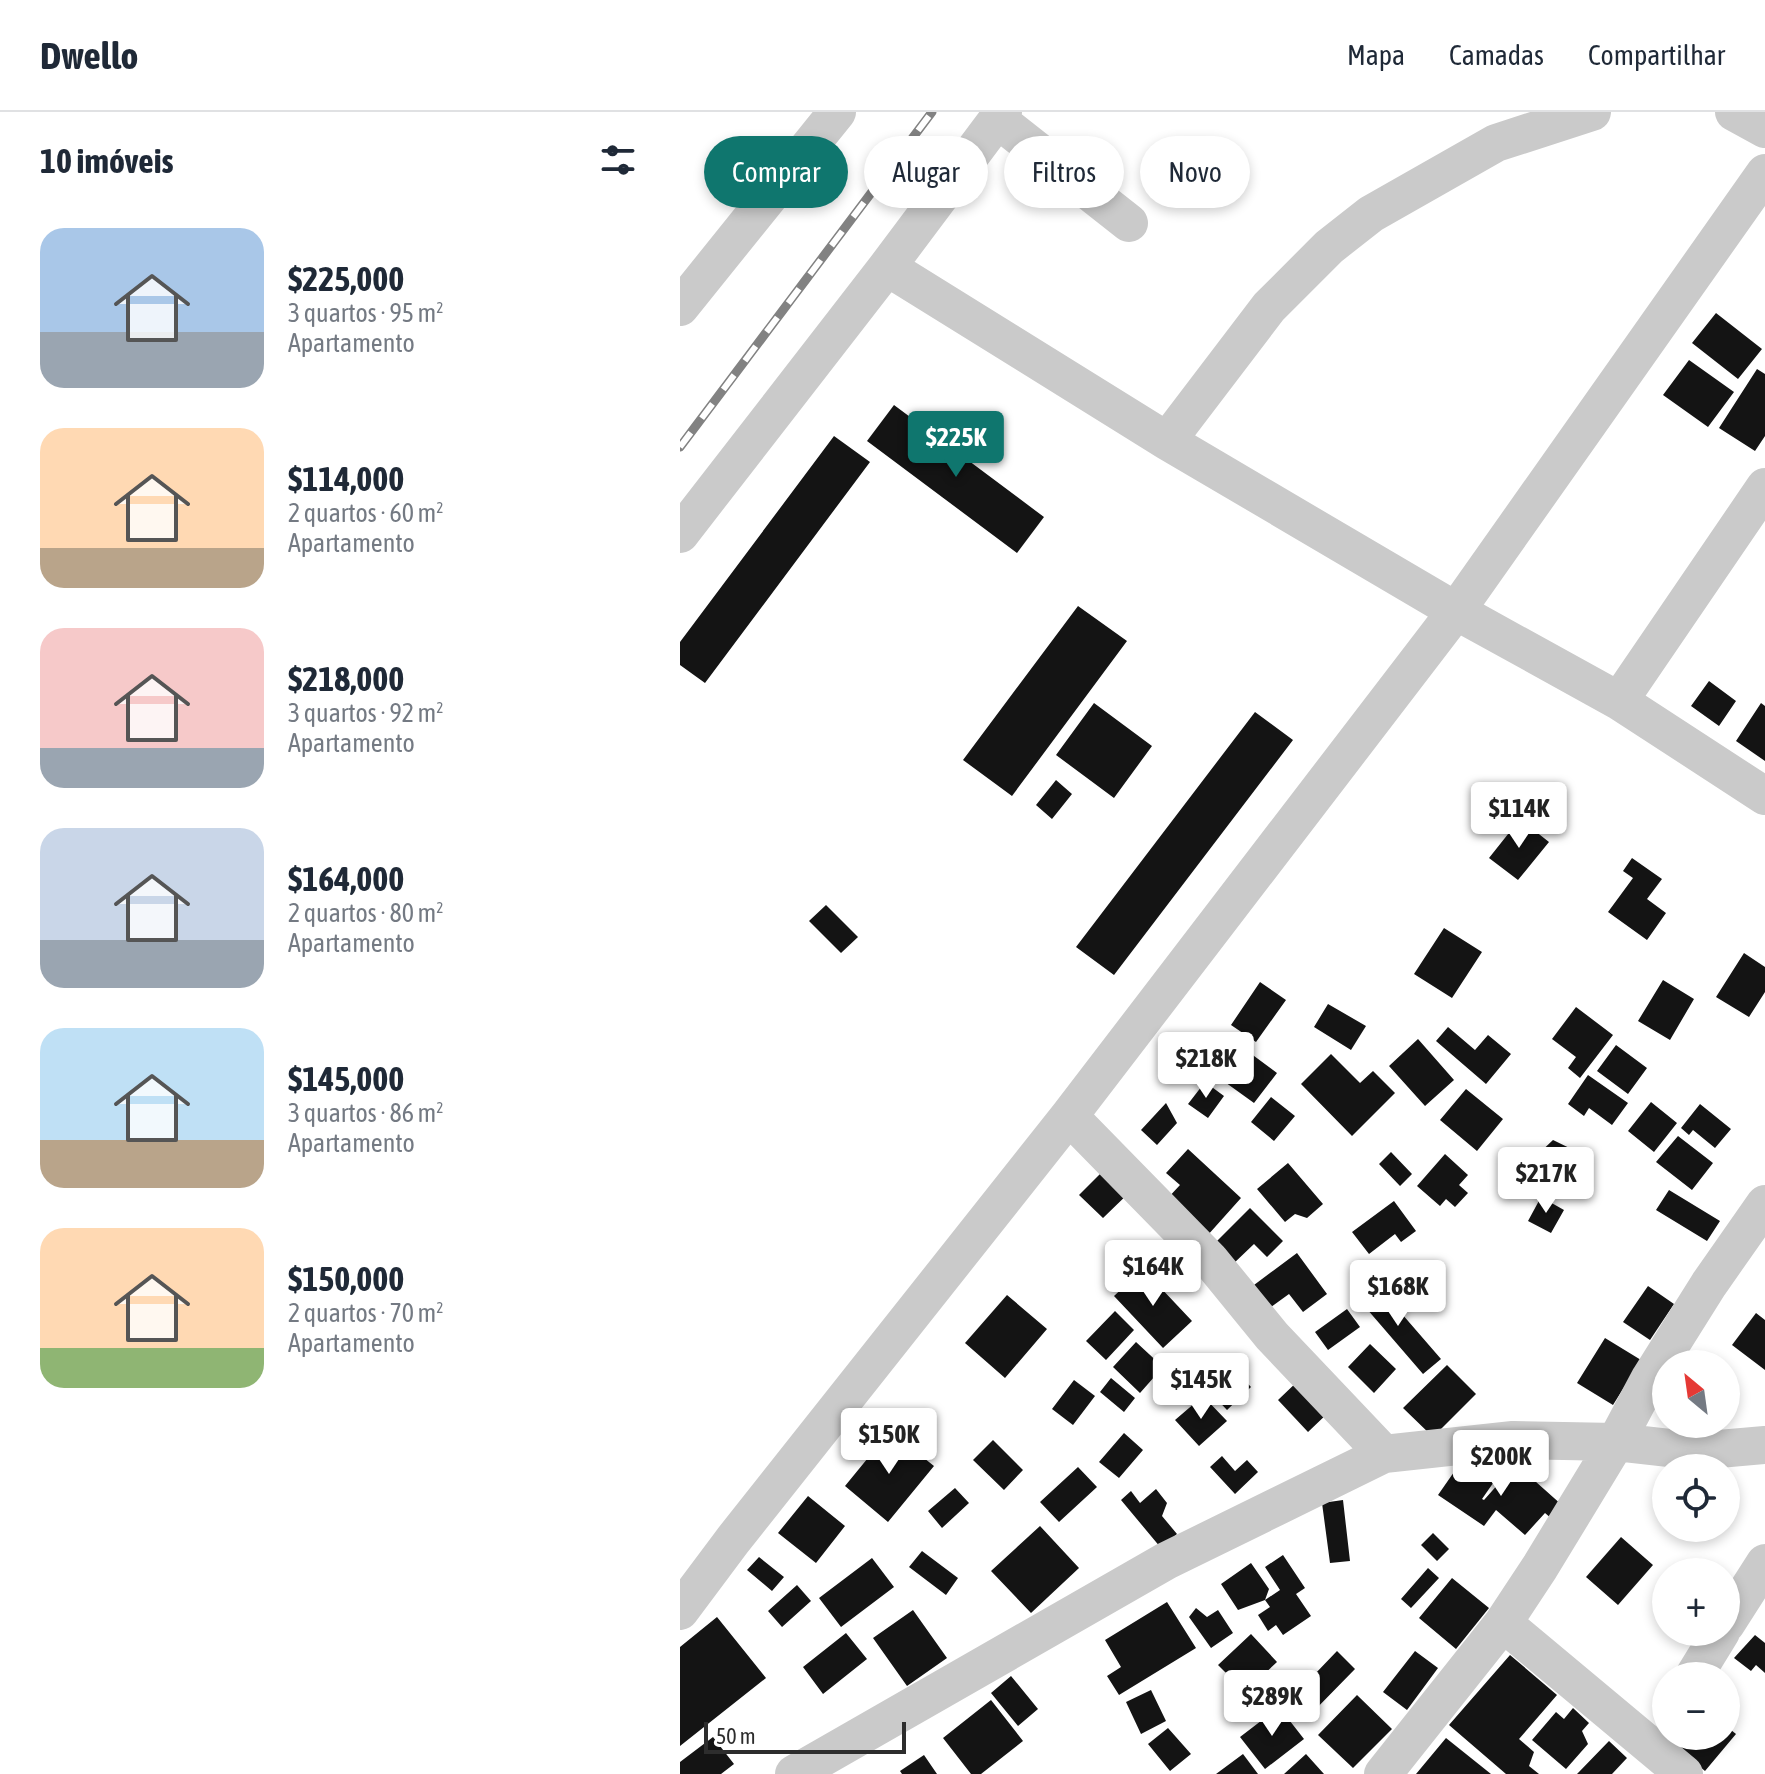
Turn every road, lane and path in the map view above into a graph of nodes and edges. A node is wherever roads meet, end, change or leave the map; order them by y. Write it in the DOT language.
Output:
graph roads {
  1 [pos="837,112"];
  2 [pos="1592,112"];
  3 [pos="1734,112"];
  4 [pos="1000,116"];
  5 [pos="1765,129"];
  6 [pos="1765,173"];
  7 [pos="1129,223"];
  8 [pos="887,267"];
  9 [pos="680,307"];
  10 [pos="1167,441"];
  11 [pos="1765,487"];
  12 [pos="680,534"];
  13 [pos="1456,611"];
  14 [pos="1619,701"];
  15 [pos="1765,796"];
  16 [pos="1069,1116"];
  17 [pos="1765,1204"];
  18 [pos="1616,1442"];
  19 [pos="1765,1445"];
  20 [pos="1384,1454"];
  21 [pos="1765,1563"];
  22 [pos="1740,1602"];
  23 [pos="680,1611"];
  24 [pos="1503,1623"];
  25 [pos="1664,1758"];
  26 [pos="794,1774"];
  27 [pos="1383,1774"];
  1 -- 9 [label="street"];
  2 -- 10 [label="street"];
  3 -- 5 [label="street"];
  4 -- 7 [label="street"];
  4 -- 8 [label="street"];
  6 -- 13 [label="street"];
  8 -- 10 [label="street"];
  8 -- 12 [label="street"];
  10 -- 13 [label="street"];
  11 -- 14 [label="street"];
  13 -- 14 [label="street"];
  13 -- 16 [label="street"];
  14 -- 15 [label="street"];
  16 -- 20 [label="street"];
  16 -- 23 [label="street"];
  17 -- 18 [label="street"];
  18 -- 19 [label="street"];
  18 -- 20 [label="street"];
  18 -- 24 [label="street"];
  20 -- 26 [label="street"];
  21 -- 22 [label="street"];
  24 -- 25 [label="street"];
  24 -- 27 [label="street"];
}
